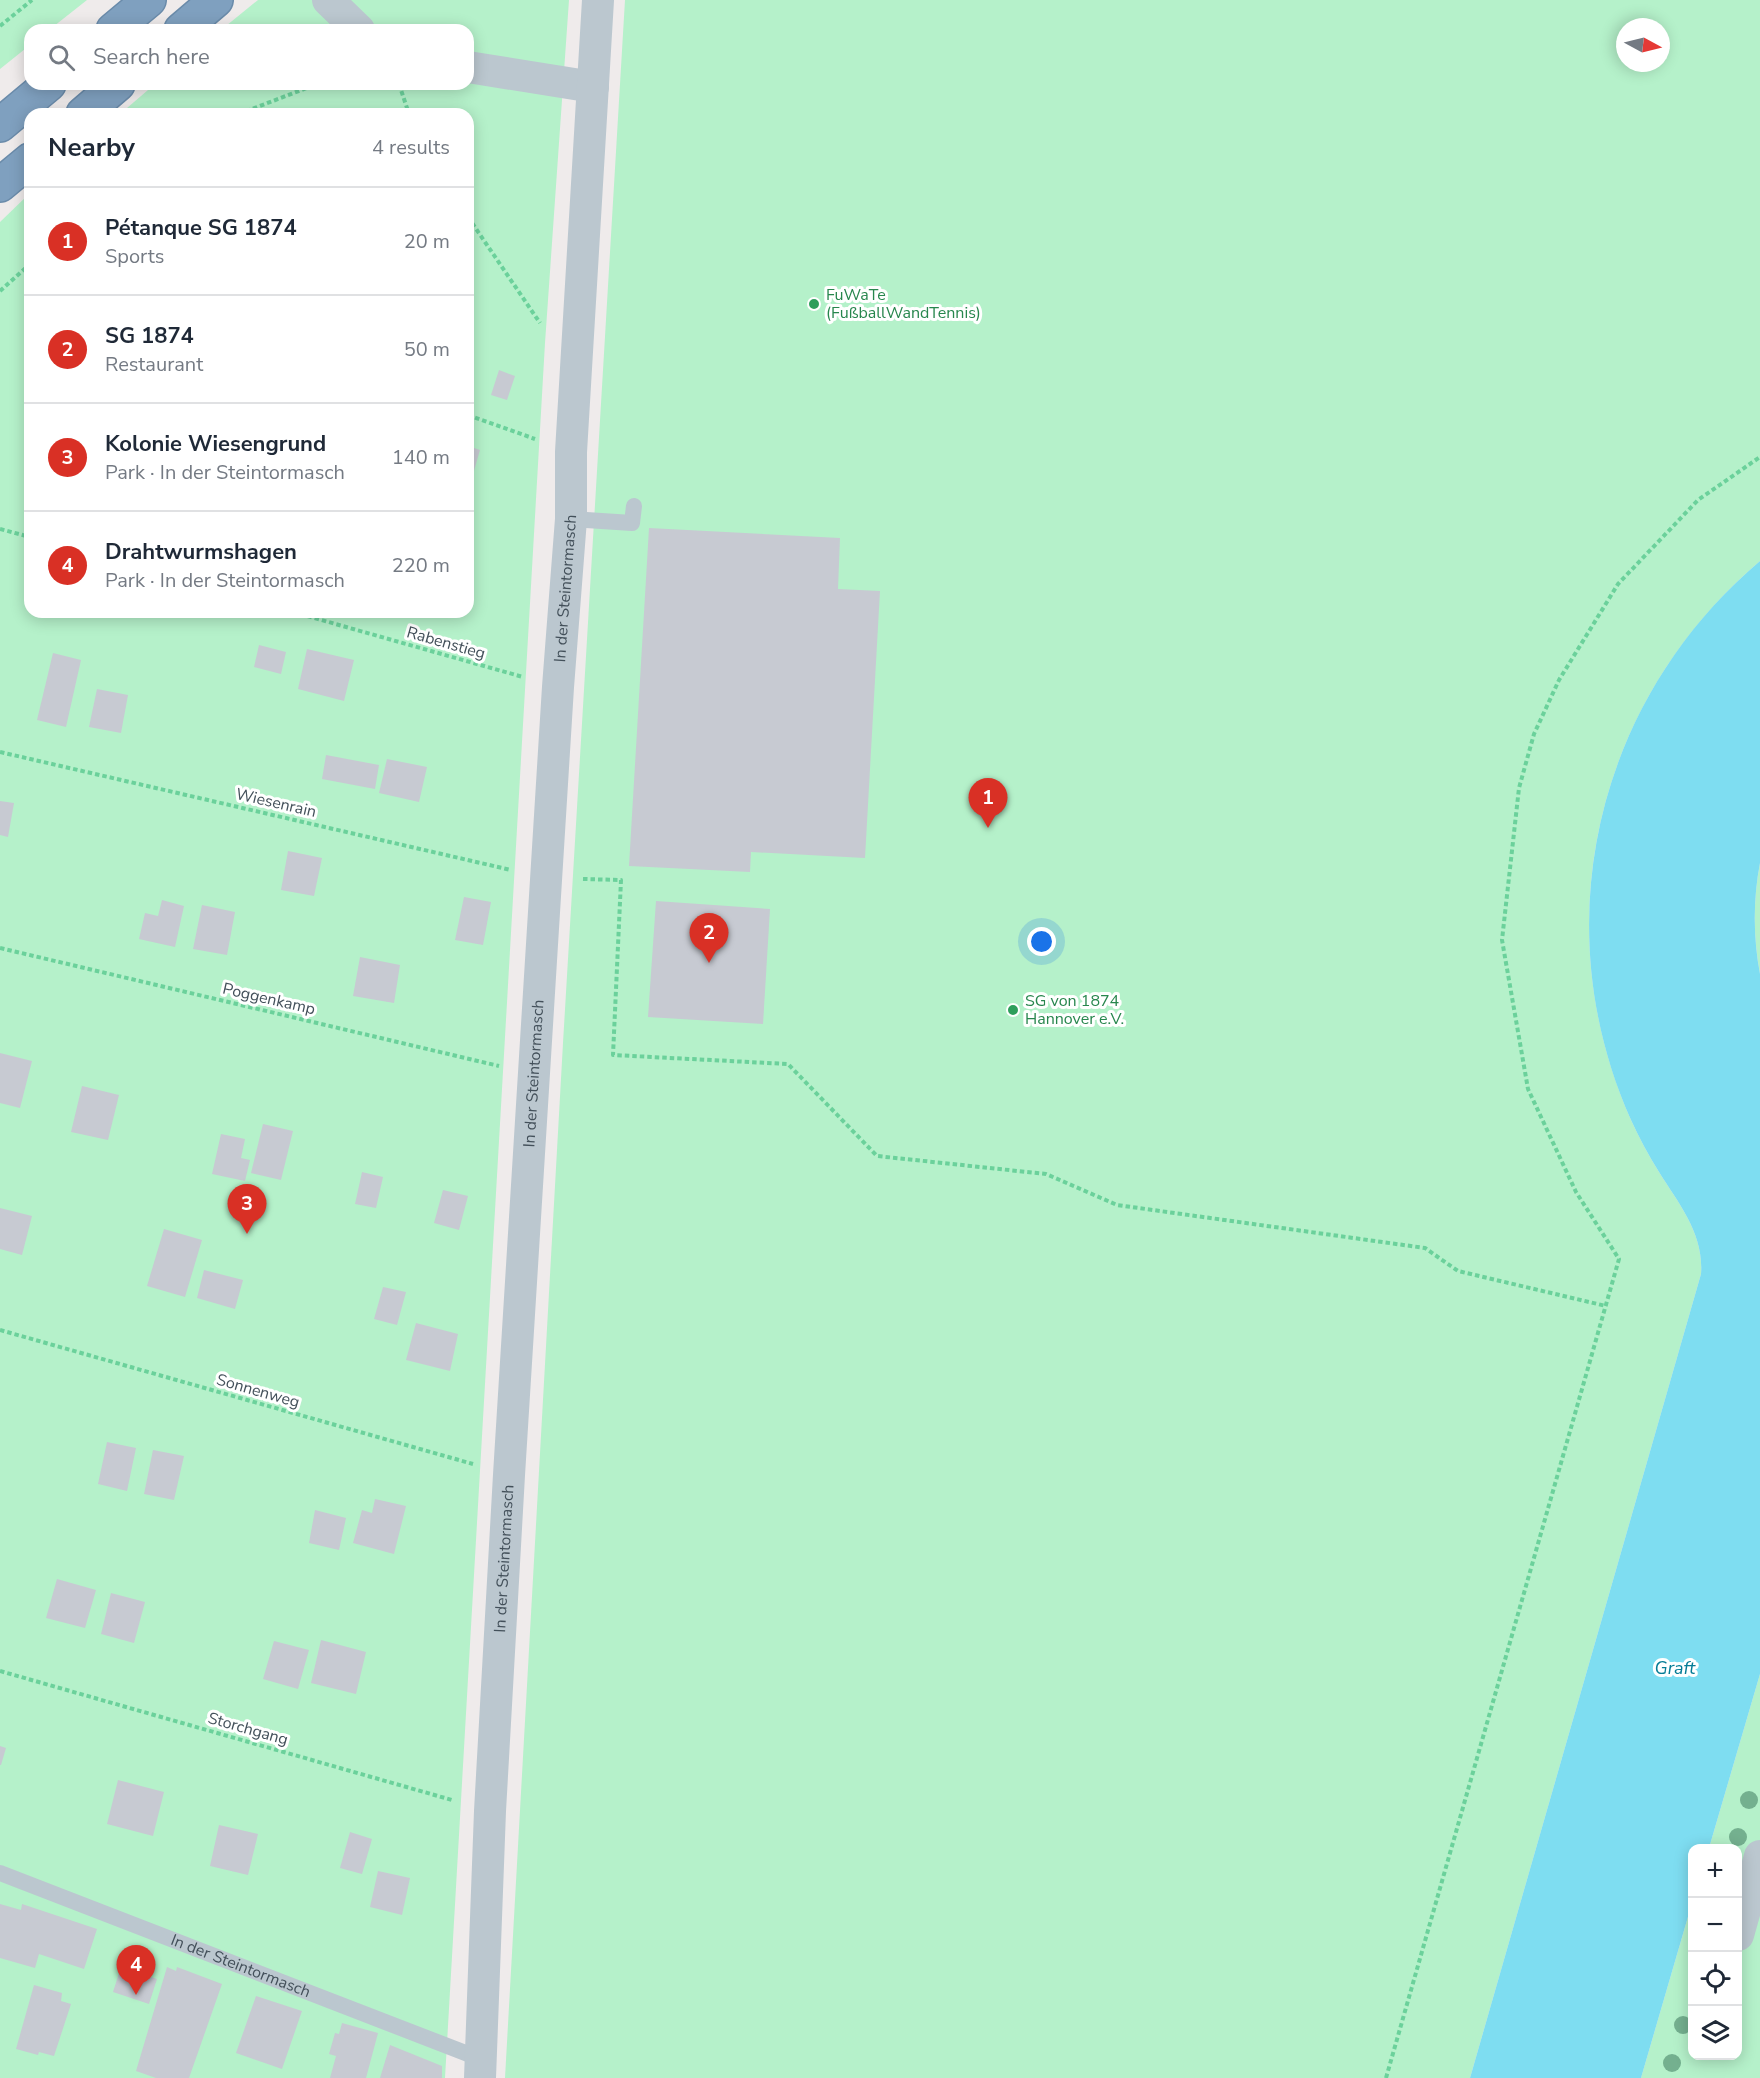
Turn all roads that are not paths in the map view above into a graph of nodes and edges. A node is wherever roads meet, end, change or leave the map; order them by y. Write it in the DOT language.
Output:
graph roads {
  1 [pos="148,0"];
  2 [pos="216,0"];
  3 [pos="328,0"];
  4 [pos="598,0"];
  5 [pos="120,24"];
  6 [pos="188,24"];
  7 [pos="353,24"];
  8 [pos="474,68"];
  9 [pos="593,87"];
  10 [pos="42,90"];
  11 [pos="111,90"];
  12 [pos="90,108"];
  13 [pos="0,125"];
  14 [pos="24,165"];
  15 [pos="0,186"];
  16 [pos="634,506"];
  17 [pos="571,519"];
  18 [pos="1760,1856"];
  19 [pos="0,1873"];
  20 [pos="1742,1918"];
  21 [pos="480,2068"];
  1 -- 5 [label="highway"];
  2 -- 6 [label="highway"];
  3 -- 7 [label="street"];
  4 -- 9 [label="street, In der Steintormasch"];
  8 -- 9 [label="street"];
  9 -- 17 [label="street, In der Steintormasch"];
  10 -- 13 [label="highway"];
  11 -- 12 [label="highway"];
  14 -- 15 [label="highway"];
  16 -- 17 [label="lane"];
  17 -- 21 [label="street, In der Steintormasch"];
  18 -- 20 [label="street"];
  19 -- 21 [label="lane, In der Steintormasch"];
}
